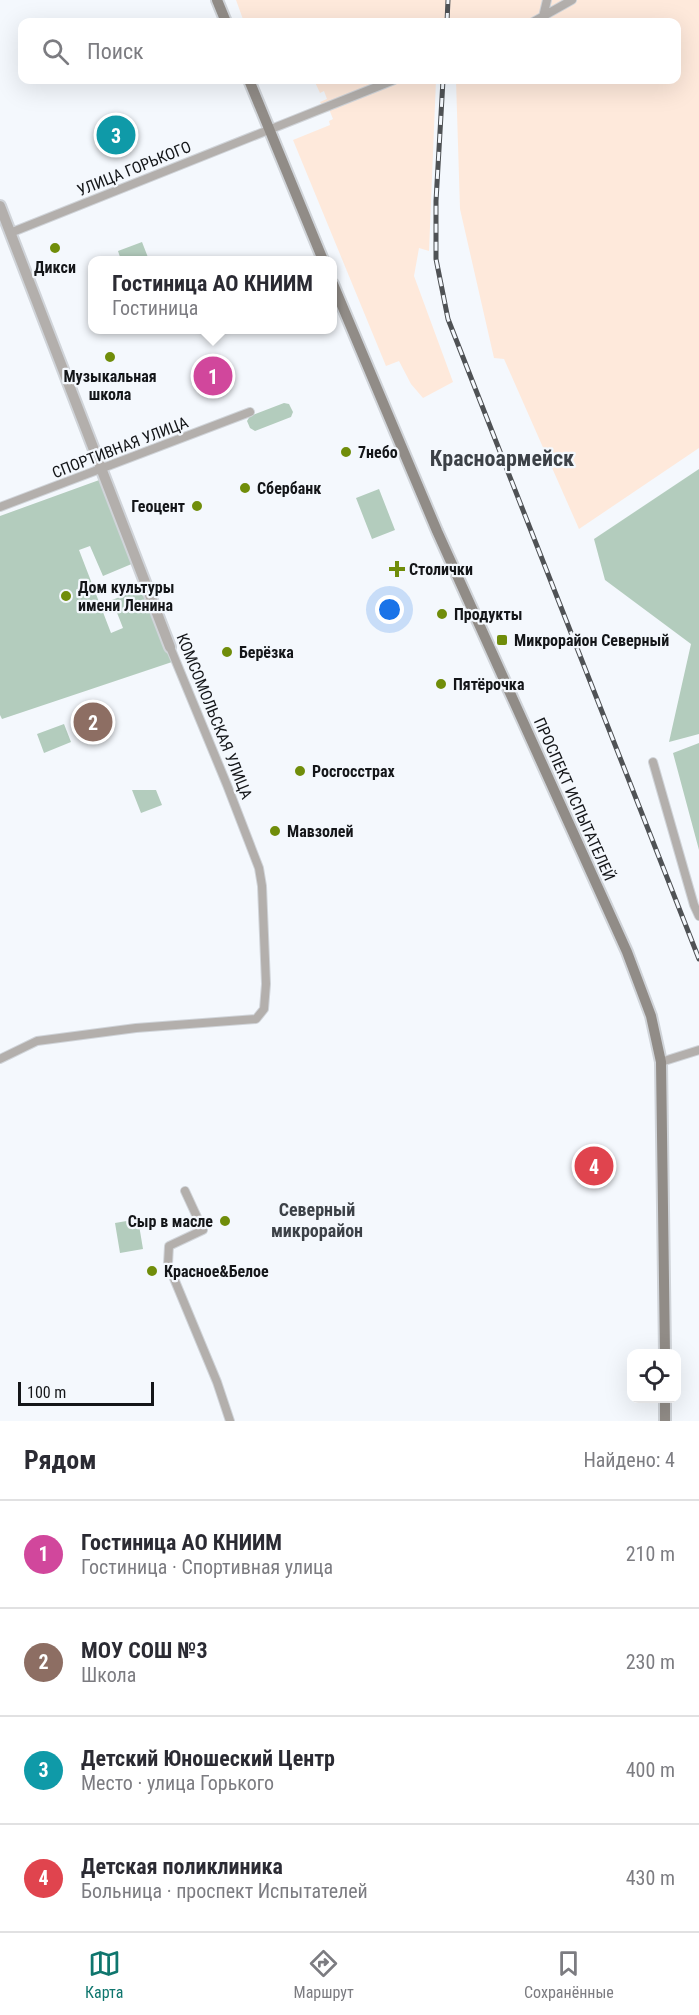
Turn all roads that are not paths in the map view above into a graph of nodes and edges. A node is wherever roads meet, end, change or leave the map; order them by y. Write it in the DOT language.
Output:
graph roads {
  1 [pos="217,0"];
  2 [pos="547,0"];
  3 [pos="572,0"];
  4 [pos="543,17"];
  5 [pos="224,18"];
  6 [pos="251,84"];
  7 [pos="384,84"];
  8 [pos="269,129"];
  9 [pos="0,206"];
  10 [pos="10,233"];
  11 [pos="321,256"];
  12 [pos="337,294"];
  13 [pos="250,412"];
  14 [pos="102,470"];
  15 [pos="0,507"];
  16 [pos="170,647"];
  17 [pos="653,762"];
  18 [pos="699,915"];
  19 [pos="699,1050"];
  20 [pos="0,1059"];
  21 [pos="661,1062"];
  22 [pos="185,1191"];
  23 [pos="665,1349"];
  24 [pos="665,1403"];
  25 [pos="230,1421"];
  26 [pos="665,1421"];
  1 -- 5 [label="main road"];
  2 -- 4 [label="street"];
  3 -- 4 [label="street"];
  6 -- 8 [label="main road"];
  7 -- 8 [label="street, УЛИЦА ГОРЬКОГО"];
  8 -- 10 [label="street, УЛИЦА ГОРЬКОГО"];
  8 -- 11 [label="main road"];
  9 -- 10 [label="street, КОМСОМОЛЬСКАЯ УЛИЦА"];
  10 -- 14 [label="street, КОМСОМОЛЬСКАЯ УЛИЦА"];
  12 -- 21 [label="main road, ПРОСПЕКТ ИСПЫТАТЕЛЕЙ"];
  13 -- 14 [label="street, СПОРТИВНАЯ УЛИЦА"];
  14 -- 15 [label="street, СПОРТИВНАЯ УЛИЦА"];
  14 -- 16 [label="street, КОМСОМОЛЬСКАЯ УЛИЦА"];
  16 -- 20 [label="street, КОМСОМОЛЬСКАЯ УЛИЦА"];
  17 -- 18 [label="street"];
  19 -- 21 [label="street"];
  21 -- 23 [label="main road, ПРОСПЕКТ ИСПЫТАТЕЛЕЙ"];
  22 -- 25 [label="street"];
  24 -- 26 [label="main road"];
}
